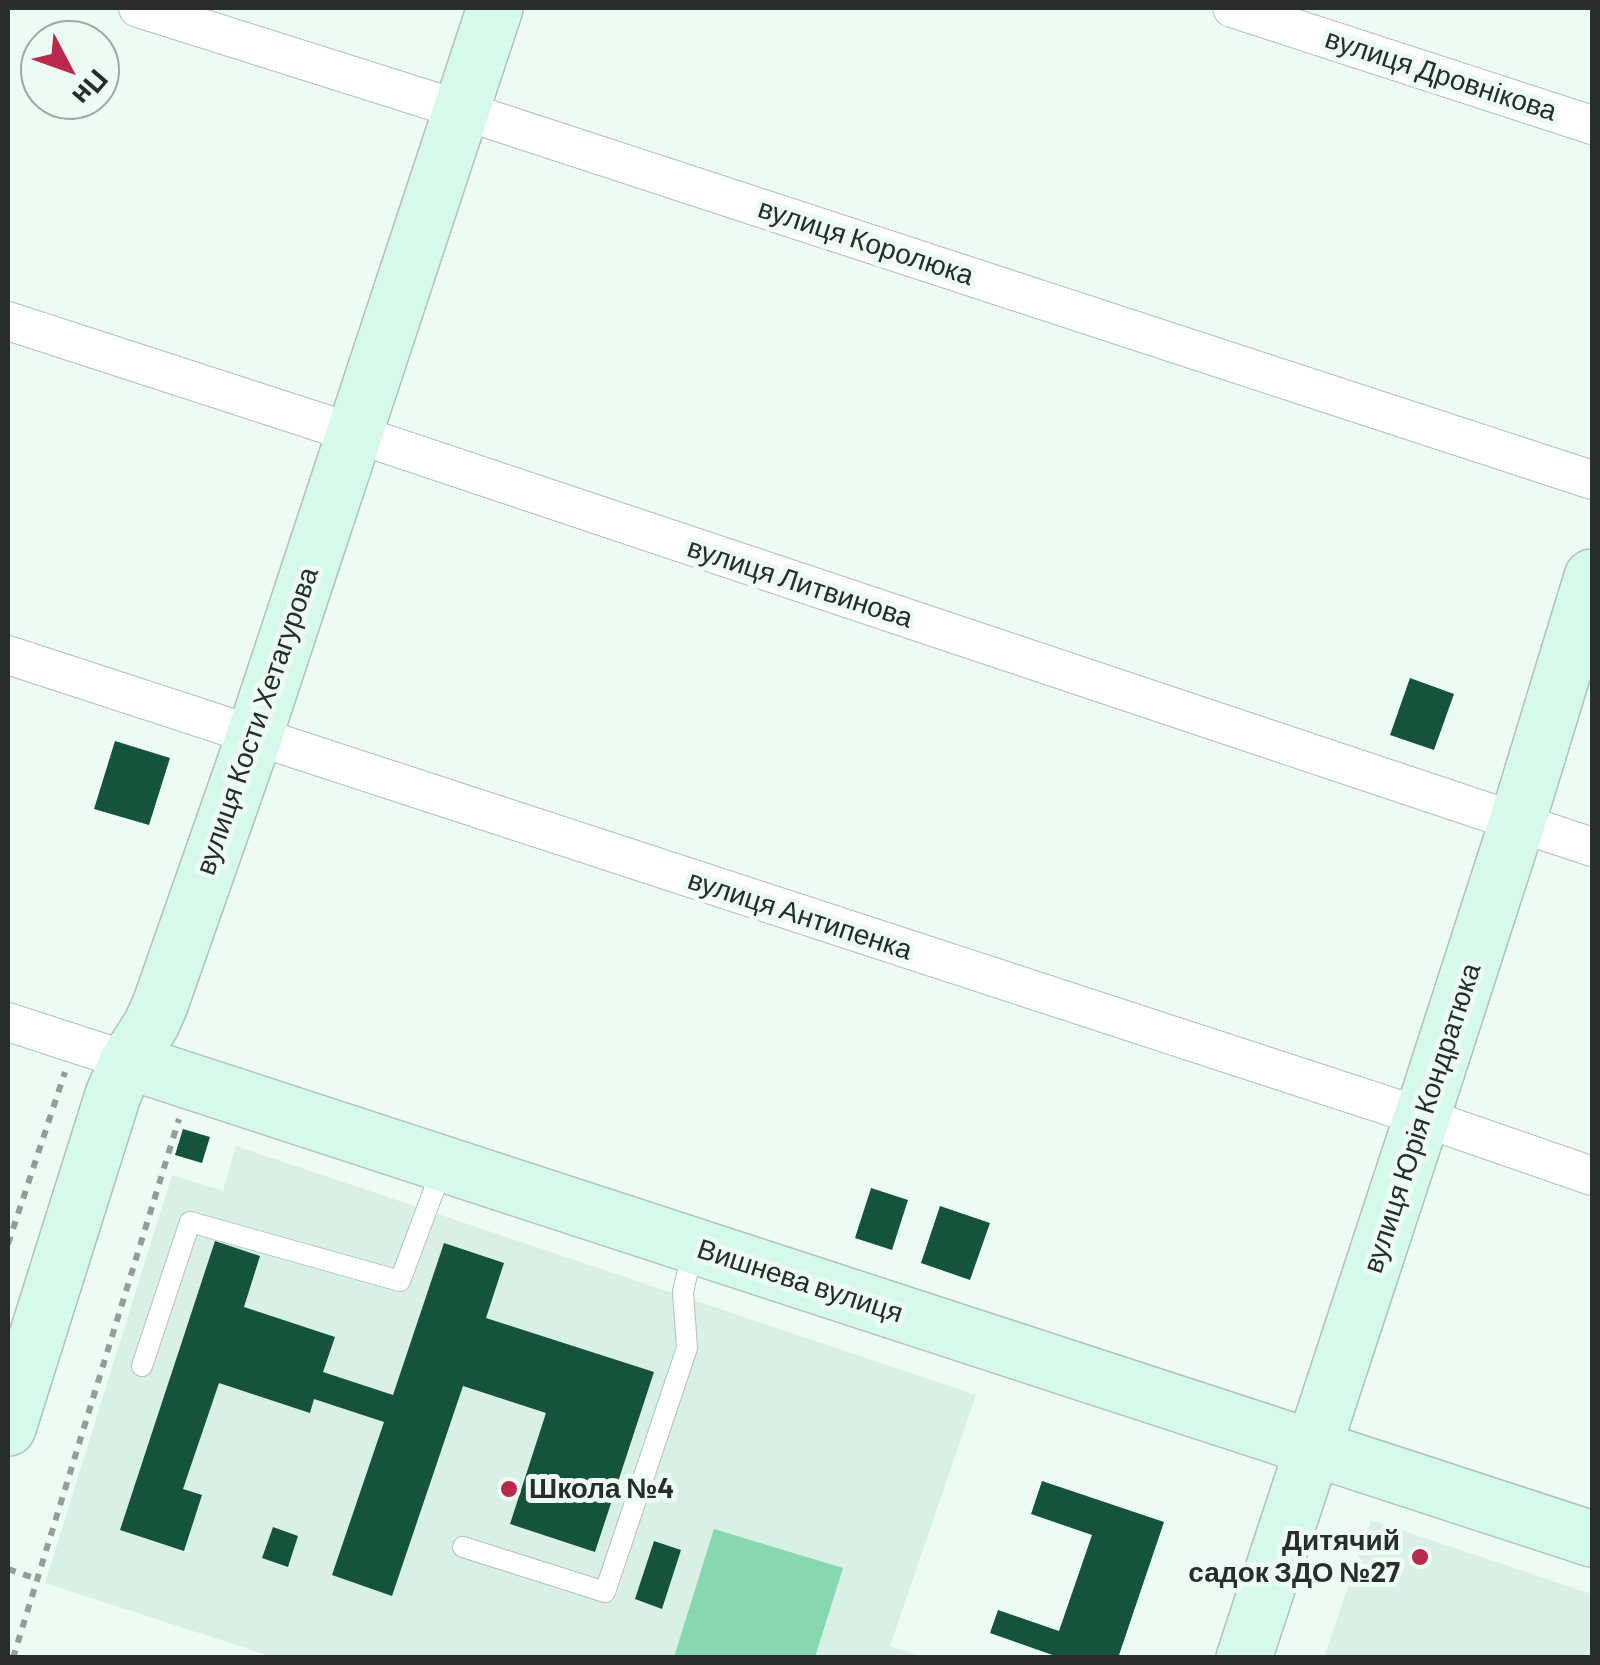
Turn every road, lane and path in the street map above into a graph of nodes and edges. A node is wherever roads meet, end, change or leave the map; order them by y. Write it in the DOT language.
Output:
graph roads {
  1 [pos="138,8"];
  2 [pos="496,8"];
  3 [pos="1232,8"];
  4 [pos="462,110"];
  5 [pos="1592,124"];
  6 [pos="8,320"];
  7 [pos="353,434"];
  8 [pos="1592,480"];
  9 [pos="1592,577"];
  10 [pos="8,655"];
  11 [pos="254,737"];
  12 [pos="1517,823"];
  13 [pos="1592,847"];
  14 [pos="8,1022"];
  15 [pos="105,1054"];
  16 [pos="180,1117"];
  17 [pos="1422,1117"];
  18 [pos="444,1164"];
  19 [pos="1592,1176"];
  20 [pos="8,1244"];
  21 [pos="694,1246"];
  22 [pos="142,1366"];
  23 [pos="8,1428"];
  24 [pos="1314,1449"];
  25 [pos="1592,1539"];
  26 [pos="462,1546"];
  27 [pos="8,1569"];
  28 [pos="37,1579"];
  29 [pos="12,1658"];
  30 [pos="1244,1658"];
  1 -- 4 [label="street, вулиця Королюка"];
  2 -- 4 [label="street, вулиця Кости Хетагурова"];
  3 -- 5 [label="street, вулиця Дровнікова"];
  4 -- 7 [label="street, вулиця Кости Хетагурова"];
  4 -- 8 [label="street, вулиця Королюка"];
  6 -- 7 [label="street, вулиця Литвинова"];
  7 -- 11 [label="street, вулиця Кости Хетагурова"];
  7 -- 12 [label="street, вулиця Литвинова"];
  9 -- 12 [label="street, вулиця Юрія Кондратюка"];
  10 -- 11 [label="street, вулиця Антипенка"];
  11 -- 15 [label="street, вулиця Кости Хетагурова"];
  11 -- 17 [label="street, вулиця Антипенка"];
  12 -- 13 [label="street, вулиця Литвинова"];
  12 -- 17 [label="street, вулиця Юрія Кондратюка"];
  14 -- 15 [label="street, Вишнева вулиця"];
  15 -- 18 [label="street, Вишнева вулиця"];
  15 -- 20 [label="path"];
  15 -- 23 [label="street, вулиця Кости Хетагурова"];
  16 -- 28 [label="path"];
  17 -- 19 [label="street, вулиця Антипенка"];
  17 -- 24 [label="street, вулиця Юрія Кондратюка"];
  18 -- 21 [label="street, Вишнева вулиця"];
  18 -- 22 [label="lane"];
  21 -- 24 [label="street, Вишнева вулиця"];
  21 -- 26 [label="lane"];
  24 -- 25 [label="street, Вишнева вулиця"];
  24 -- 30 [label="street, вулиця Юрія Кондратюка"];
  27 -- 28 [label="path"];
  28 -- 29 [label="path"];
}
